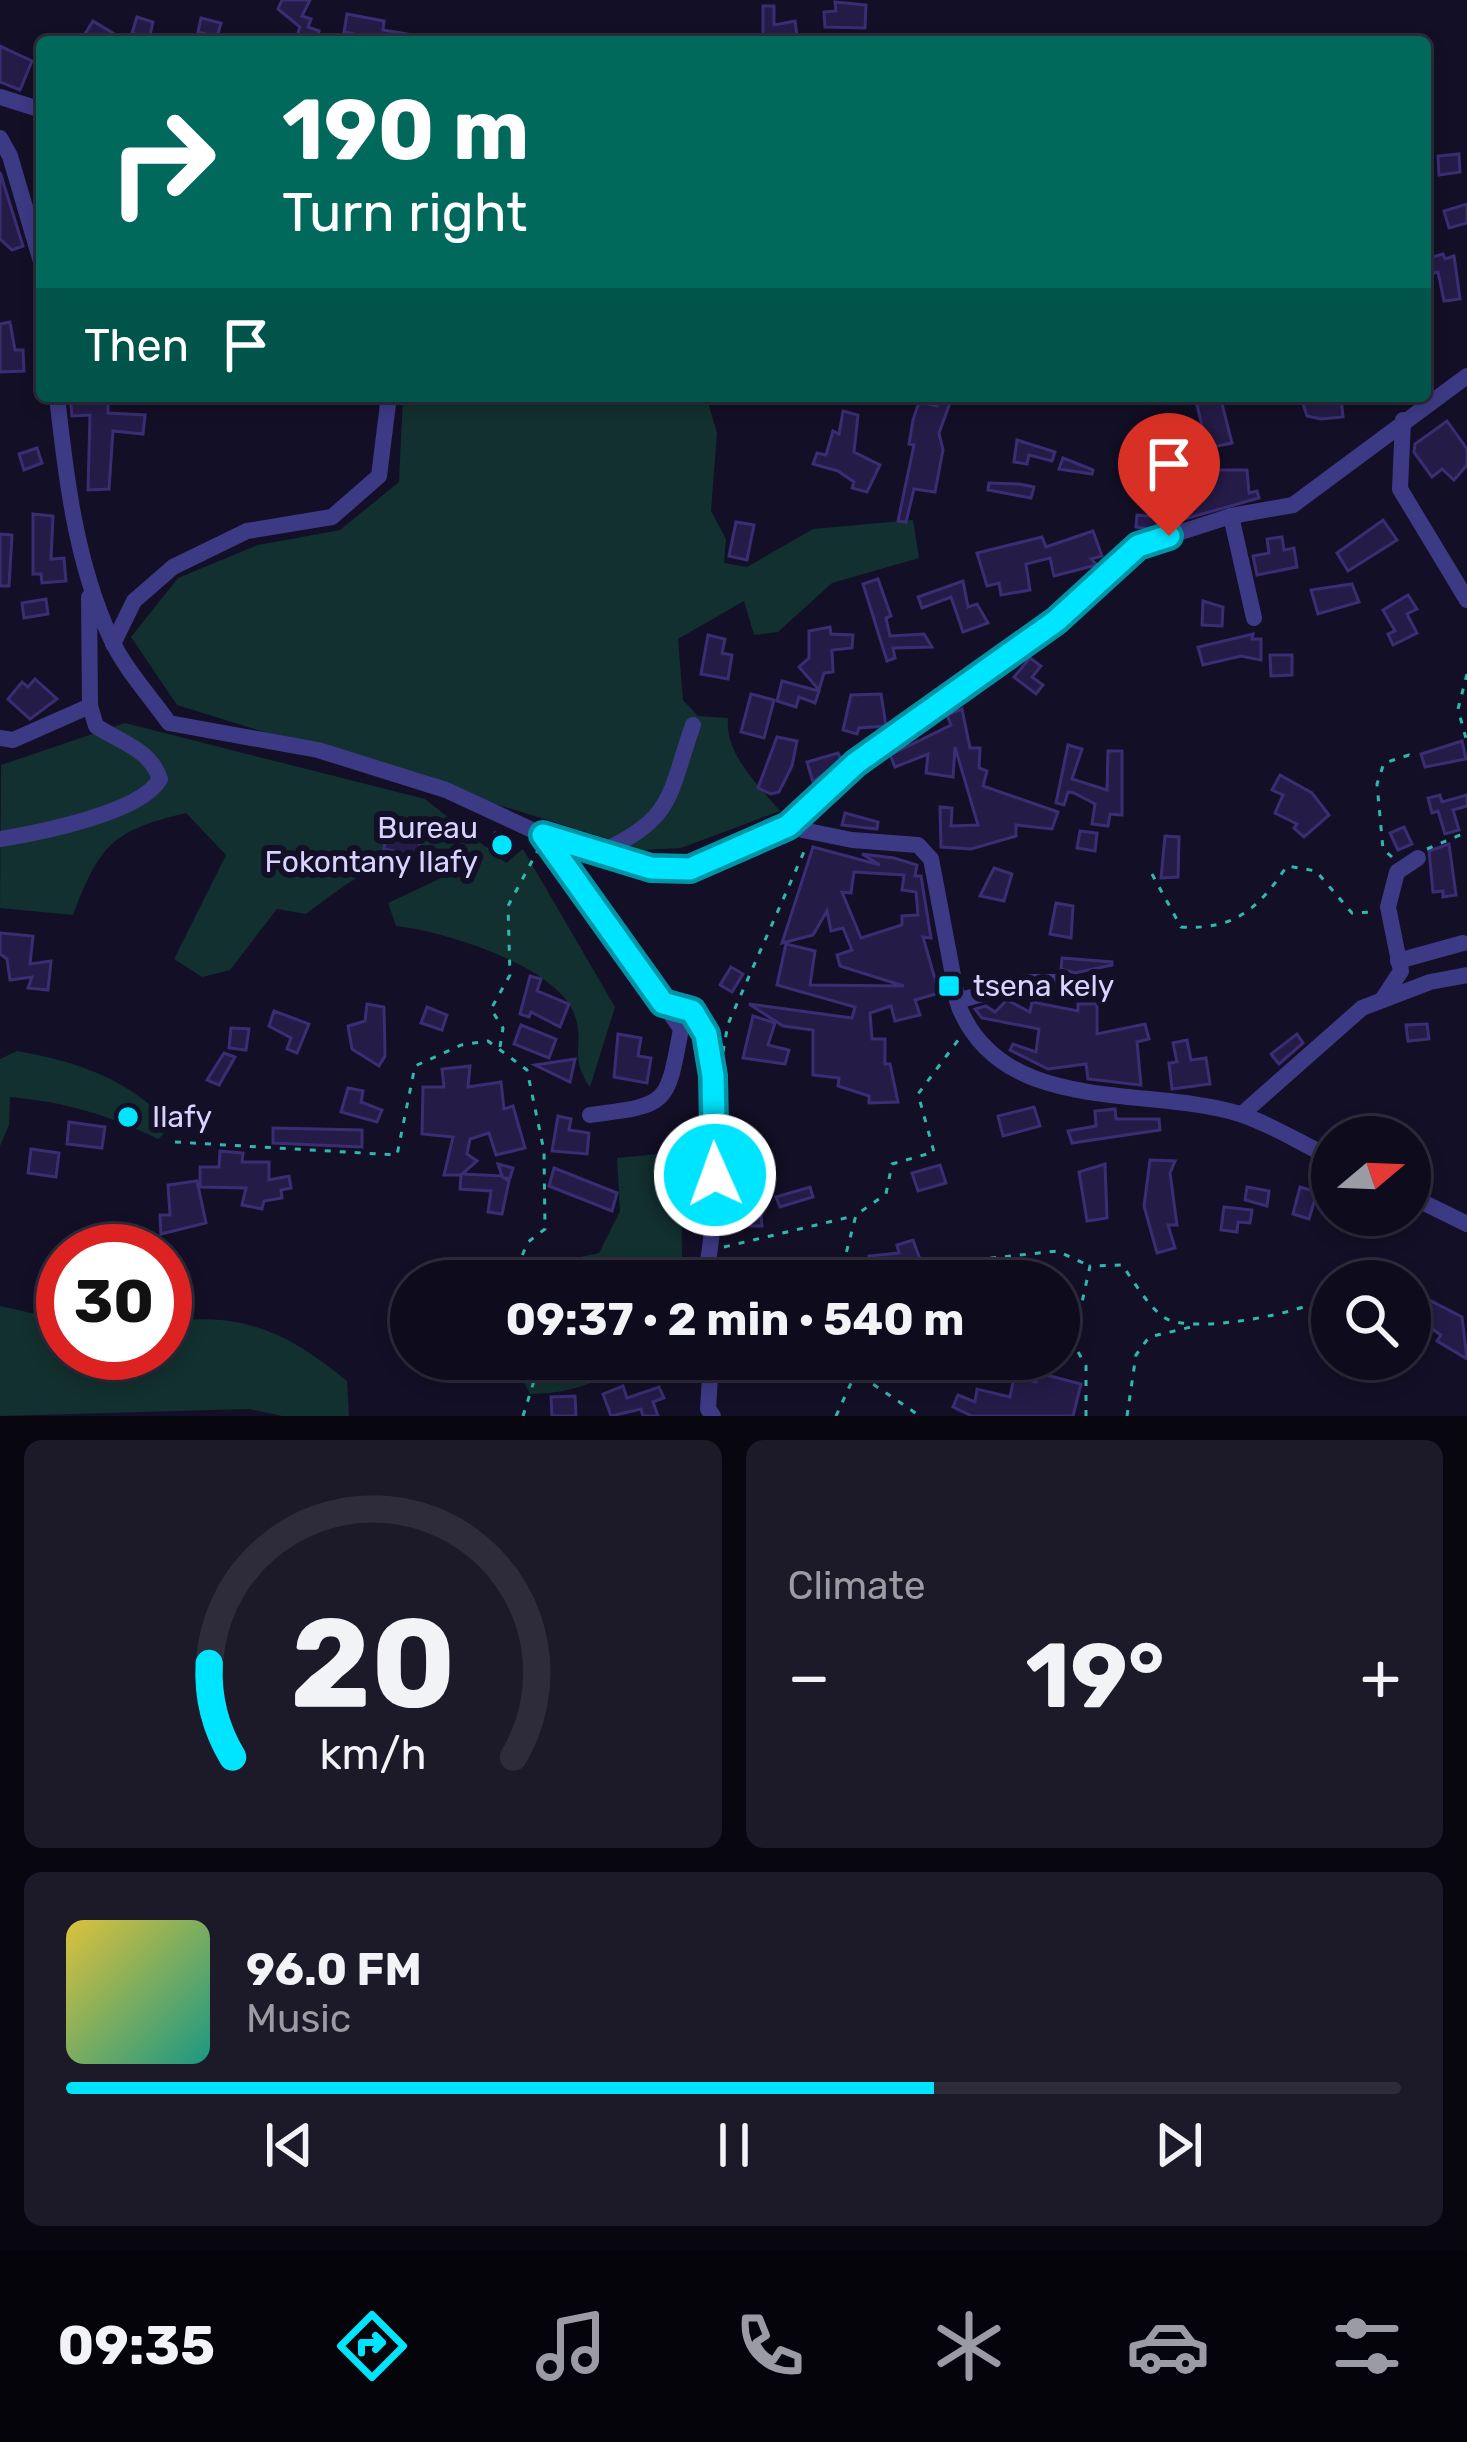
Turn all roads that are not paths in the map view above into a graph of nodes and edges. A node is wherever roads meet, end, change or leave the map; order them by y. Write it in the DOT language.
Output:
graph roads {
  1 [pos="0,97"];
  2 [pos="36,108"];
  3 [pos="0,139"];
  4 [pos="36,244"];
  5 [pos="1467,376"];
  6 [pos="1431,401"];
  7 [pos="58,402"];
  8 [pos="388,402"];
  9 [pos="1429,402"];
  10 [pos="1403,420"];
  11 [pos="1231,516"];
  12 [pos="89,584"];
  13 [pos="1467,600"];
  14 [pos="1254,618"];
  15 [pos="113,644"];
  16 [pos="90,706"];
  17 [pos="693,724"];
  18 [pos="0,738"];
  19 [pos="788,826"];
  20 [pos="543,835"];
  21 [pos="0,839"];
  22 [pos="601,851"];
  23 [pos="1410,862"];
  24 [pos="1463,943"];
  25 [pos="1398,961"];
  26 [pos="1467,975"];
  27 [pos="1066,982"];
  28 [pos="957,1000"];
  29 [pos="663,1003"];
  30 [pos="1377,1004"];
  31 [pos="1242,1114"];
  32 [pos="590,1115"];
  33 [pos="1311,1148"];
  34 [pos="1431,1206"];
  35 [pos="1467,1224"];
  36 [pos="709,1260"];
  37 [pos="709,1380"];
  38 [pos="707,1414"];
  1 -- 2 [label="street"];
  3 -- 4 [label="street"];
  5 -- 6 [label="street"];
  7 -- 12 [label="street"];
  8 -- 15 [label="street"];
  9 -- 10 [label="street"];
  10 -- 11 [label="street"];
  10 -- 13 [label="street"];
  11 -- 14 [label="street"];
  11 -- 19 [label="street"];
  12 -- 15 [label="street"];
  12 -- 16 [label="street"];
  15 -- 20 [label="street"];
  16 -- 18 [label="street"];
  16 -- 21 [label="street"];
  17 -- 22 [label="street"];
  19 -- 22 [label="street"];
  19 -- 28 [label="street"];
  20 -- 22 [label="street"];
  20 -- 29 [label="street"];
  23 -- 25 [label="street"];
  24 -- 25 [label="street"];
  25 -- 30 [label="street"];
  26 -- 30 [label="street"];
  27 -- 28 [label="street"];
  28 -- 31 [label="street"];
  29 -- 32 [label="street"];
  29 -- 36 [label="street"];
  30 -- 31 [label="street"];
  31 -- 33 [label="street"];
  34 -- 35 [label="street"];
  37 -- 38 [label="street"];
}
